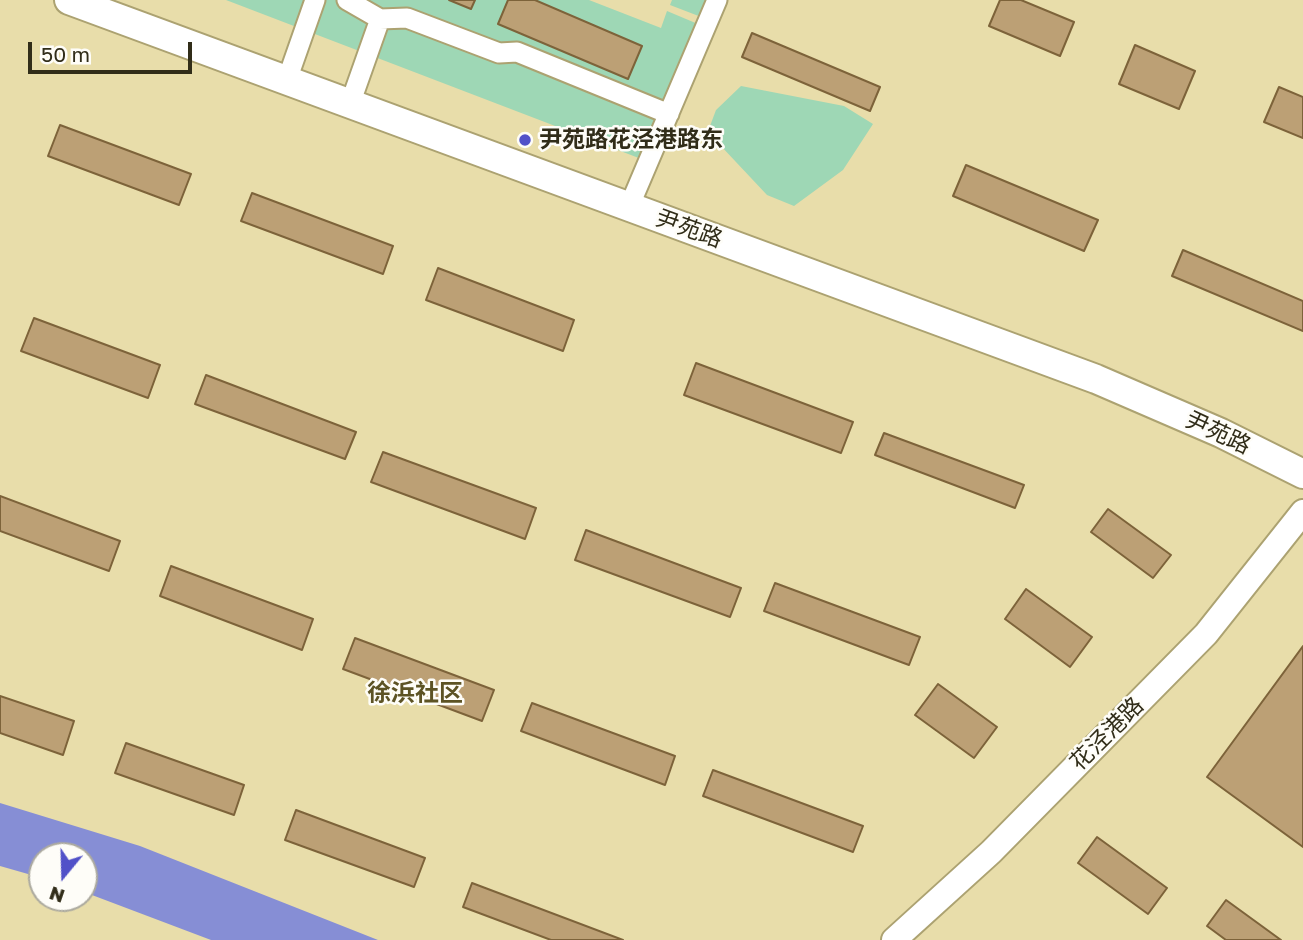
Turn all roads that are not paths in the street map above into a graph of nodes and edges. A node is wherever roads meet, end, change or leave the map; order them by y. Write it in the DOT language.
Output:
graph roads {
  1 [pos="69,0"];
  2 [pos="315,0"];
  3 [pos="347,0"];
  4 [pos="717,0"];
  5 [pos="380,19"];
  6 [pos="287,80"];
  7 [pos="350,104"];
  8 [pos="669,114"];
  9 [pos="629,206"];
  10 [pos="1303,474"];
  11 [pos="1303,512"];
  12 [pos="894,940"];
  1 -- 6 [label="main road, 尹苑路"];
  2 -- 6 [label="street"];
  3 -- 5 [label="street"];
  4 -- 8 [label="street"];
  5 -- 7 [label="street"];
  5 -- 8 [label="street"];
  6 -- 7 [label="main road, 尹苑路"];
  7 -- 9 [label="main road, 尹苑路"];
  8 -- 9 [label="street"];
  9 -- 10 [label="main road, 尹苑路"];
  11 -- 12 [label="street, 花泾港路"];
}
